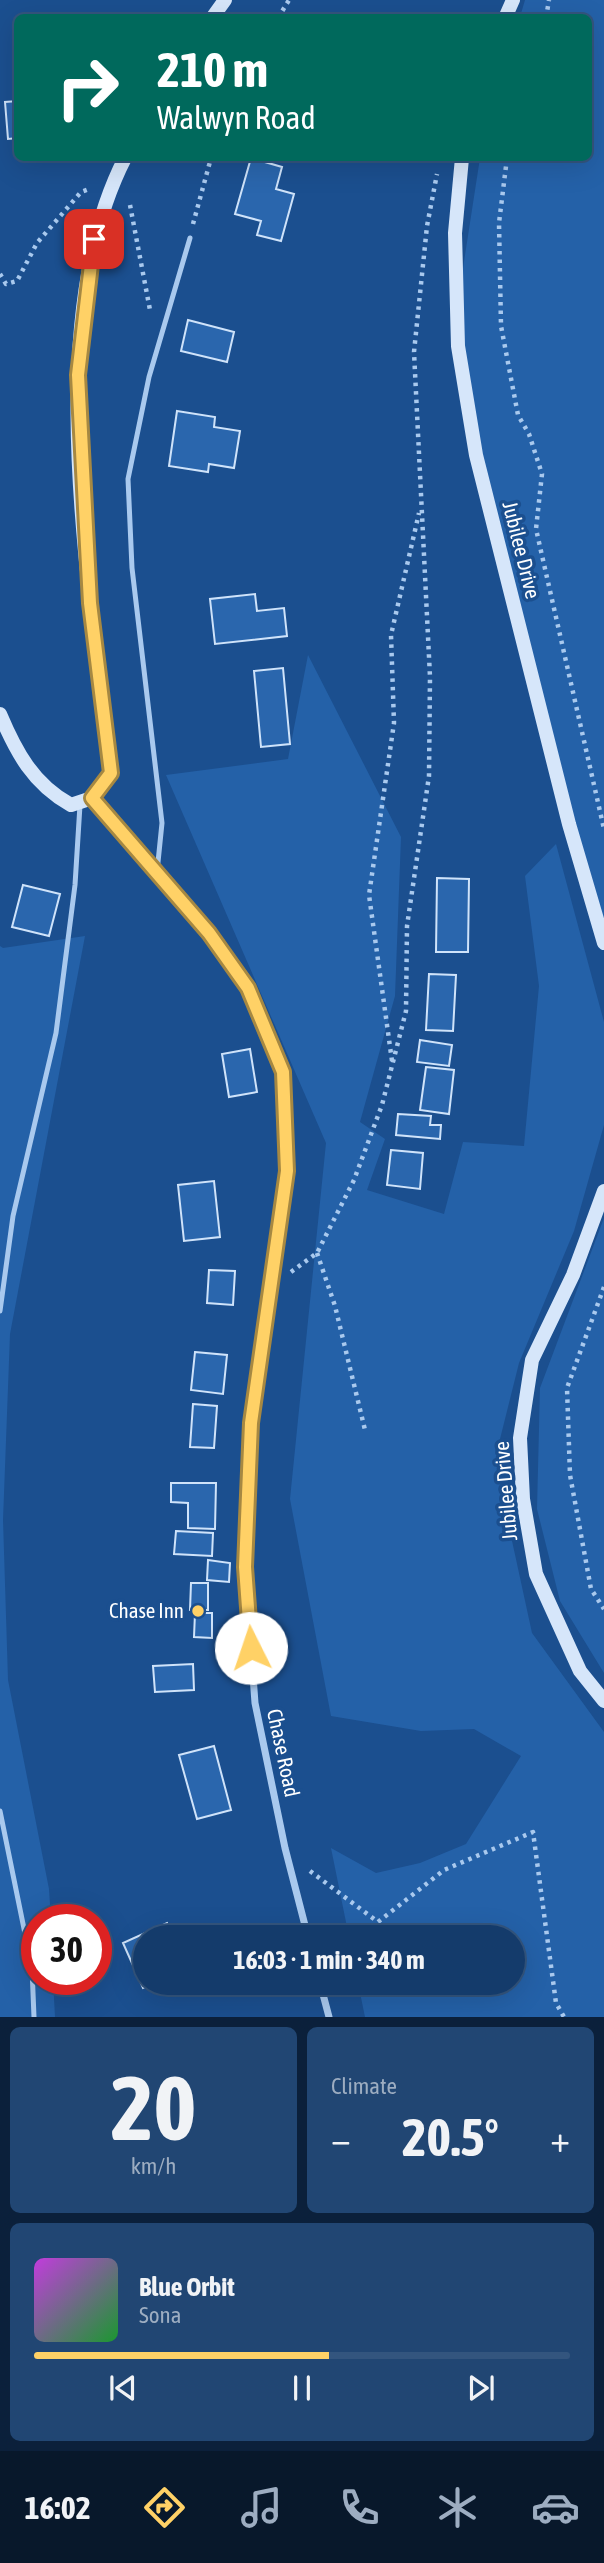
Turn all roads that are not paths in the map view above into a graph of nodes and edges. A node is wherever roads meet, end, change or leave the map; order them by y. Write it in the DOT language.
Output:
graph roads {
  1 [pos="124,161"];
  2 [pos="462,161"];
  3 [pos="190,238"];
  4 [pos="0,714"];
  5 [pos="86,800"];
  6 [pos="157,872"];
  7 [pos="604,943"];
  8 [pos="604,1191"];
  9 [pos="0,1311"];
  10 [pos="604,1701"];
  11 [pos="0,1811"];
  12 [pos="305,1925"];
  13 [pos="323,1995"];
  14 [pos="34,2017"];
  15 [pos="329,2017"];
  1 -- 5 [label="main road"];
  2 -- 7 [label="main road, Jubilee Drive"];
  3 -- 6 [label="lane"];
  4 -- 5 [label="main road"];
  5 -- 6 [label="street, Chase Road"];
  5 -- 9 [label="lane"];
  6 -- 12 [label="street, Chase Road"];
  8 -- 10 [label="main road, Jubilee Drive"];
  11 -- 14 [label="lane"];
  13 -- 15 [label="street"];
}
